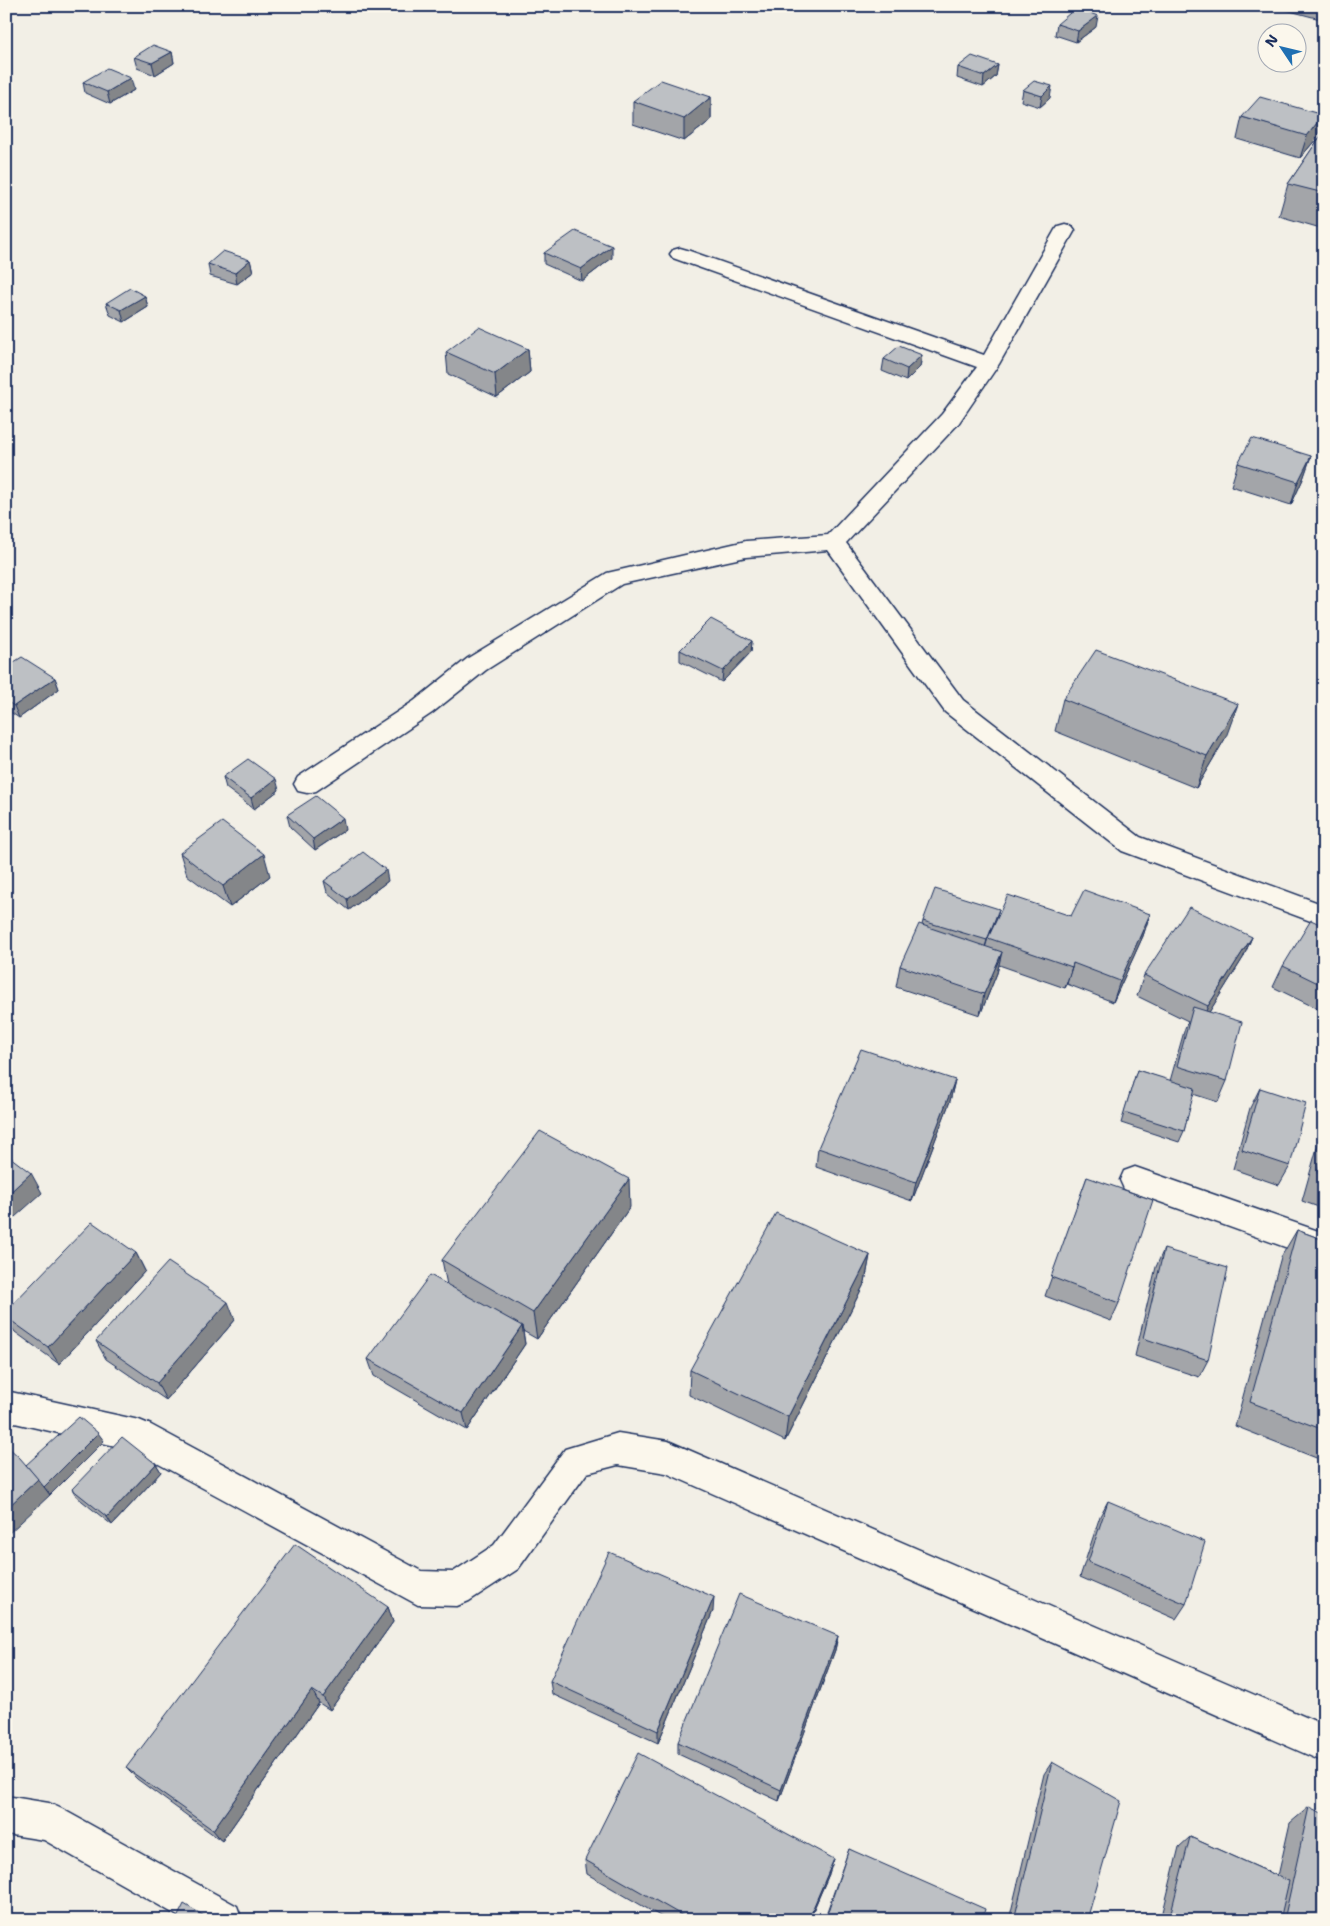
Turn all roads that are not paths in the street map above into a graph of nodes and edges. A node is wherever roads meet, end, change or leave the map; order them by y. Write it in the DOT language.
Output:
graph roads {
  1 [pos="1065,230"];
  2 [pos="680,254"];
  3 [pos="989,364"];
  4 [pos="834,542"];
  5 [pos="307,784"];
  6 [pos="1324,916"];
  7 [pos="1135,1180"];
  8 [pos="1324,1247"];
  9 [pos="6,1406"];
  10 [pos="1324,1744"];
  11 [pos="6,1815"];
  12 [pos="223,1920"];
  1 -- 3 [label="street"];
  2 -- 3 [label="street"];
  3 -- 4 [label="street"];
  4 -- 5 [label="street"];
  4 -- 6 [label="street"];
  7 -- 8 [label="street"];
  9 -- 10 [label="street"];
  11 -- 12 [label="street"];
}
